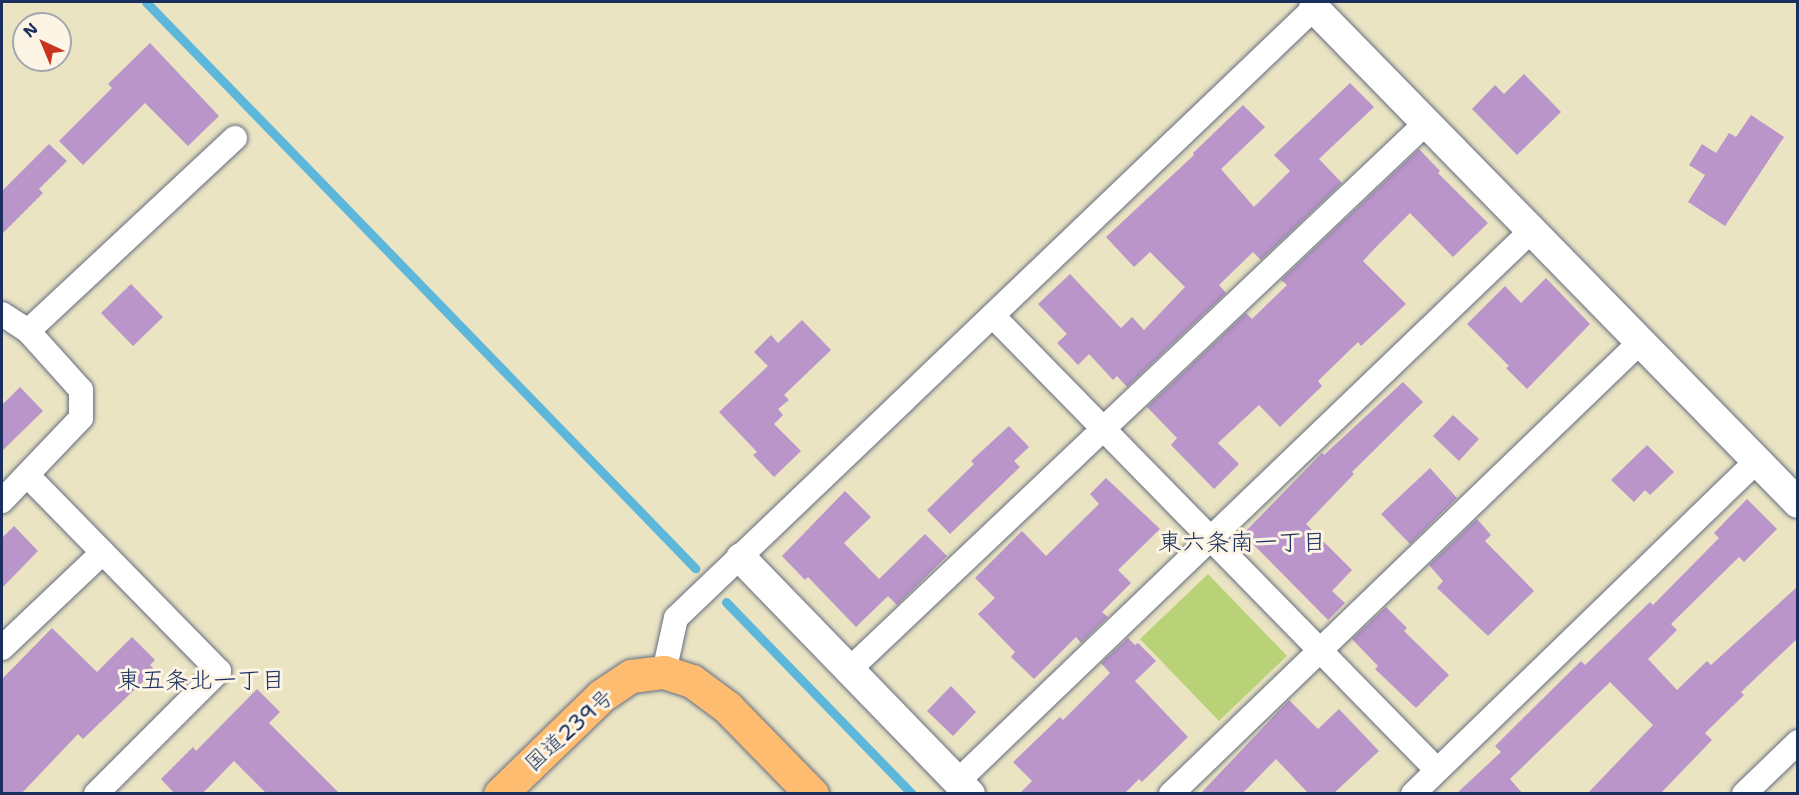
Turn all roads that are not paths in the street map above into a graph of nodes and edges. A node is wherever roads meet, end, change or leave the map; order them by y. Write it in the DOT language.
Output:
graph roads {
  1 [pos="1314,8"];
  2 [pos="1426,123"];
  3 [pos="235,138"];
  4 [pos="1532,231"];
  5 [pos="2,314"];
  6 [pos="993,316"];
  7 [pos="28,331"];
  8 [pos="1640,342"];
  9 [pos="1103,429"];
  10 [pos="1756,462"];
  11 [pos="28,476"];
  12 [pos="2,501"];
  13 [pos="1797,503"];
  14 [pos="1211,538"];
  15 [pos="102,554"];
  16 [pos="741,558"];
  17 [pos="2,648"];
  18 [pos="1320,650"];
  19 [pos="849,670"];
  20 [pos="664,672"];
  21 [pos="1797,742"];
  22 [pos="1437,770"];
  23 [pos="964,787"];
  24 [pos="96,794"];
  25 [pos="500,794"];
  26 [pos="812,794"];
  27 [pos="1171,794"];
  28 [pos="1413,794"];
  29 [pos="1744,794"];
  1 -- 2 [label="street"];
  1 -- 6 [label="street"];
  2 -- 4 [label="street"];
  2 -- 9 [label="street"];
  3 -- 7 [label="street"];
  4 -- 8 [label="street"];
  4 -- 14 [label="street"];
  5 -- 7 [label="street"];
  6 -- 9 [label="street"];
  6 -- 16 [label="street"];
  7 -- 11 [label="street"];
  8 -- 10 [label="street"];
  8 -- 18 [label="street"];
  9 -- 14 [label="street"];
  9 -- 19 [label="street"];
  10 -- 13 [label="street"];
  10 -- 22 [label="street"];
  11 -- 12 [label="street"];
  11 -- 15 [label="street"];
  14 -- 18 [label="street"];
  14 -- 23 [label="street"];
  15 -- 17 [label="street"];
  15 -- 24 [label="street"];
  16 -- 19 [label="street"];
  16 -- 20 [label="street"];
  18 -- 22 [label="street"];
  18 -- 27 [label="street"];
  19 -- 23 [label="street"];
  20 -- 25 [label="highway, 国道239号"];
  20 -- 26 [label="highway, 国道239号"];
  21 -- 29 [label="street"];
  22 -- 28 [label="street"];
}
